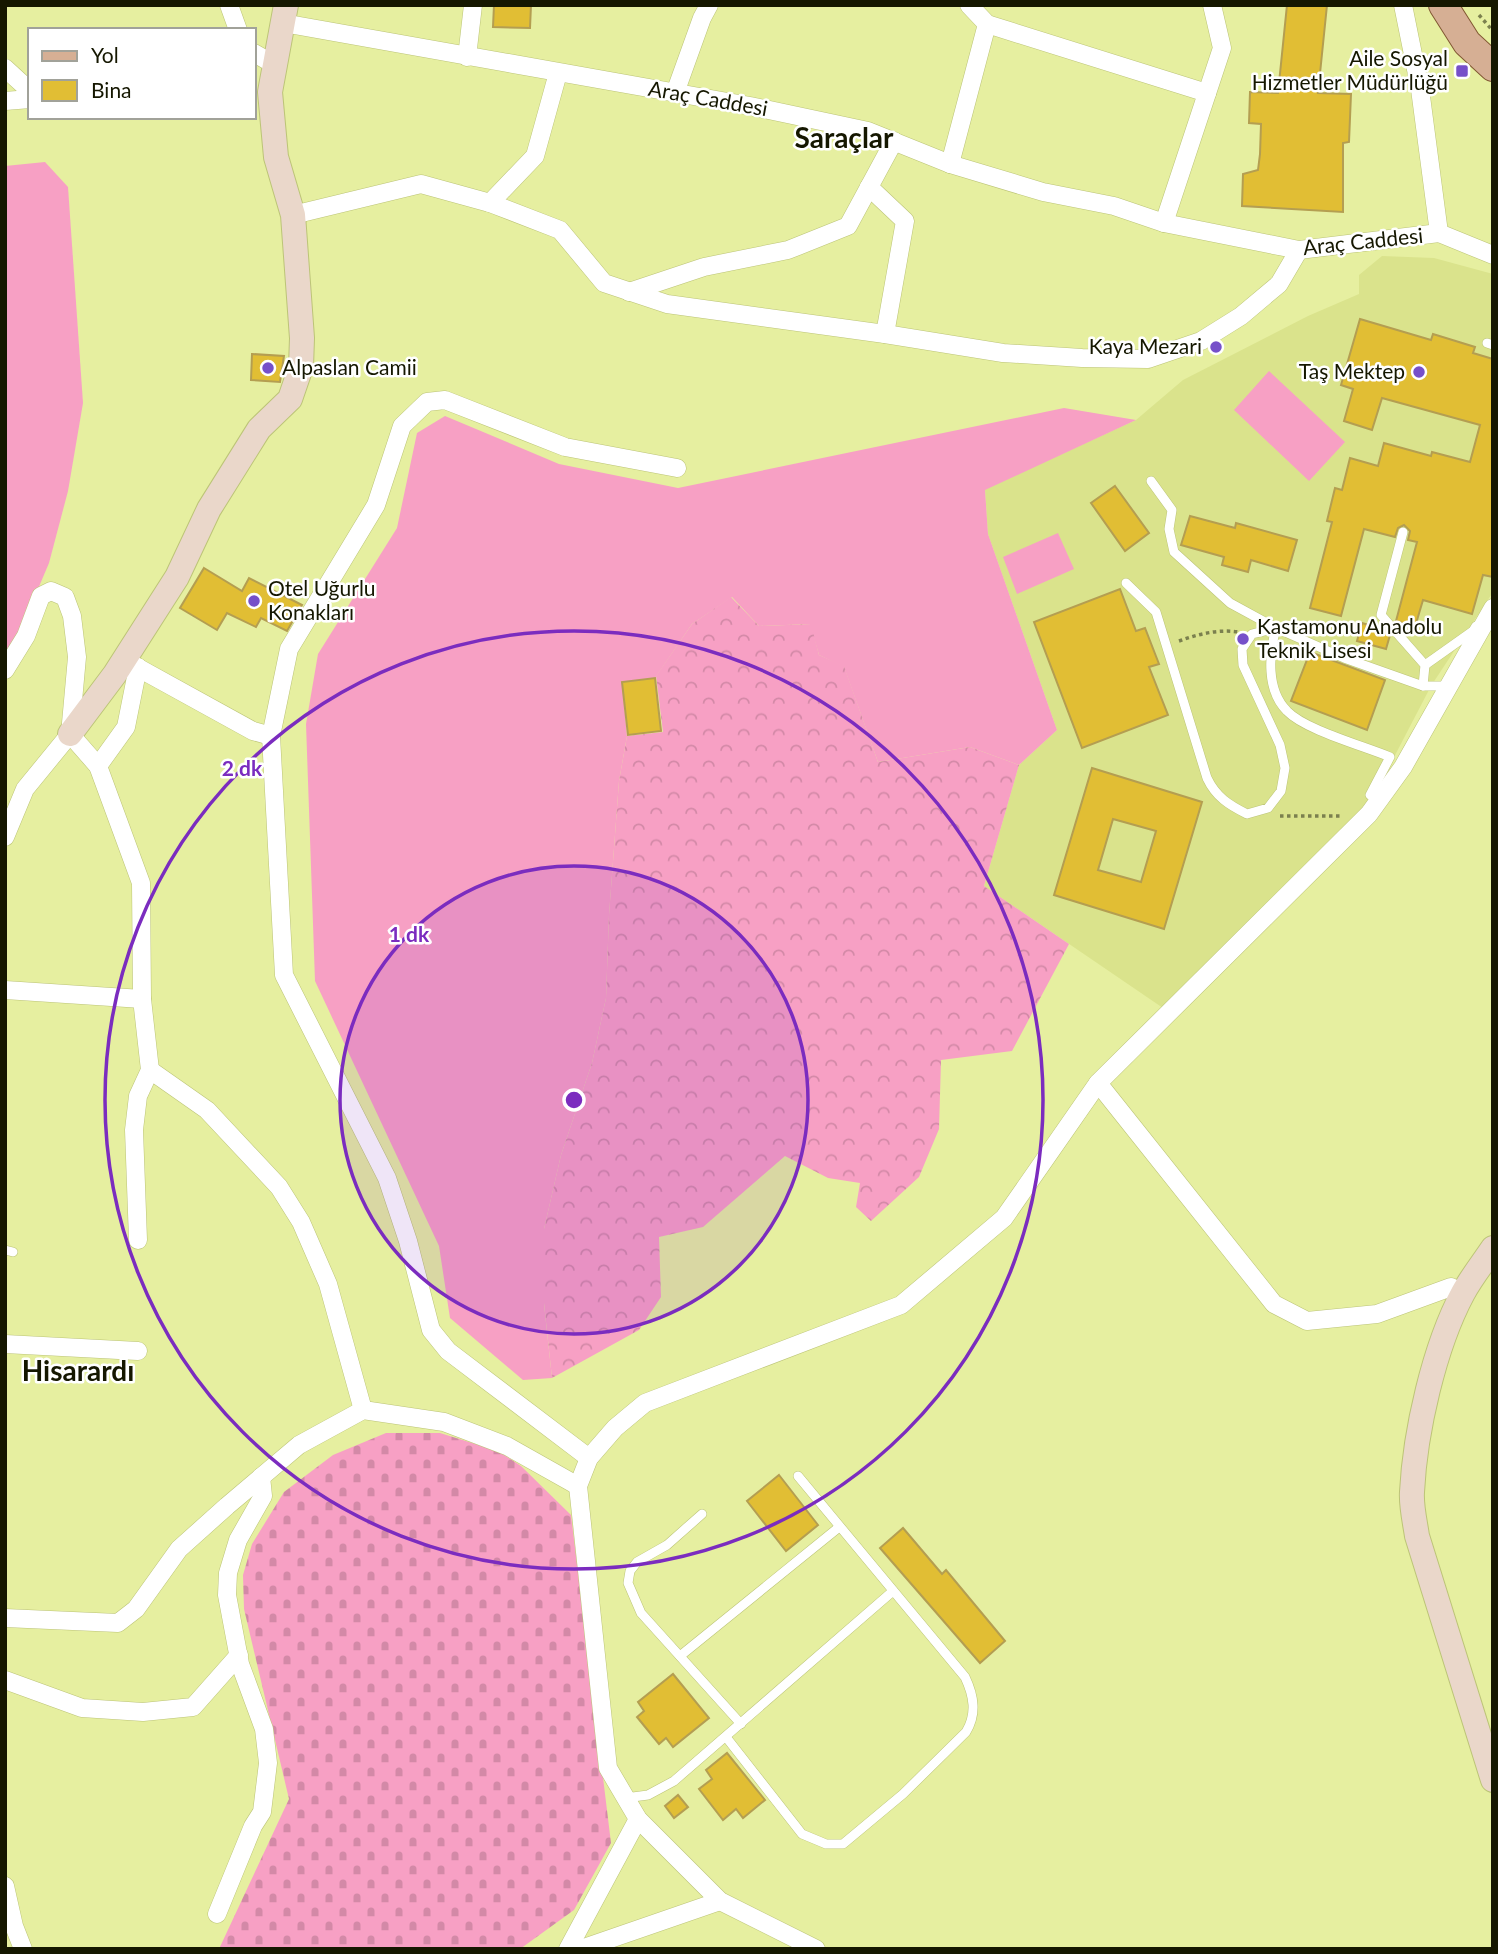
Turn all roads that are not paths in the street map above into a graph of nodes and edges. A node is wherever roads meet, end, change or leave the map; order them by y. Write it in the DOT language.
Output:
graph roads {
  1 [pos="229,5"];
  2 [pos="473,5"];
  3 [pos="709,5"];
  4 [pos="969,5"];
  5 [pos="1212,5"];
  6 [pos="1403,5"];
  7 [pos="1443,5"];
  8 [pos="285,14"];
  9 [pos="987,24"];
  10 [pos="237,28"];
  11 [pos="467,57"];
  12 [pos="264,59"];
  13 [pos="1493,67"];
  14 [pos="5,68"];
  15 [pos="558,73"];
  16 [pos="28,89"];
  17 [pos="262,92"];
  18 [pos="675,93"];
  19 [pos="1207,93"];
  20 [pos="28,99"];
  21 [pos="5,101"];
  22 [pos="894,141"];
  23 [pos="950,164"];
  24 [pos="869,187"];
  25 [pos="490,203"];
  26 [pos="293,215"];
  27 [pos="1164,223"];
  28 [pos="1440,233"];
  29 [pos="1299,250"];
  30 [pos="1493,255"];
  31 [pos="629,292"];
  32 [pos="885,334"];
  33 [pos="677,468"];
  34 [pos="1152,481"];
  35 [pos="1404,532"];
  36 [pos="1126,583"];
  37 [pos="1493,600"];
  38 [pos="1493,608"];
  39 [pos="1276,628"];
  40 [pos="131,663"];
  41 [pos="1425,666"];
  42 [pos="5,670"];
  43 [pos="1423,686"];
  44 [pos="1449,686"];
  45 [pos="70,734"];
  46 [pos="271,736"];
  47 [pos="98,766"];
  48 [pos="1370,795"];
  49 [pos="5,837"];
  50 [pos="5,990"];
  51 [pos="142,999"];
  52 [pos="150,1070"];
  53 [pos="1098,1083"];
  54 [pos="138,1240"];
  55 [pos="1493,1248"];
  56 [pos="1463,1293"];
  57 [pos="5,1344"];
  58 [pos="138,1351"];
  59 [pos="363,1410"];
  60 [pos="589,1458"];
  61 [pos="798,1476"];
  62 [pos="261,1477"];
  63 [pos="578,1486"];
  64 [pos="702,1514"];
  65 [pos="838,1528"];
  66 [pos="893,1591"];
  67 [pos="5,1618"];
  68 [pos="239,1655"];
  69 [pos="680,1656"];
  70 [pos="5,1680"];
  71 [pos="741,1724"];
  72 [pos="726,1737"];
  73 [pos="1493,1780"];
  74 [pos="625,1798"];
  75 [pos="638,1819"];
  76 [pos="5,1886"];
  77 [pos="720,1901"];
  78 [pos="217,1914"];
  79 [pos="23,1949"];
  80 [pos="568,1949"];
  81 [pos="581,1949"];
  82 [pos="816,1949"];
  1 -- 10 [label="street"];
  2 -- 11 [label="street"];
  3 -- 18 [label="street"];
  4 -- 9 [label="street"];
  5 -- 19 [label="street"];
  6 -- 28 [label="street"];
  7 -- 13 [label="main road"];
  8 -- 11 [label="street, Araç Caddesi"];
  8 -- 12 [label="main road"];
  9 -- 19 [label="street"];
  9 -- 23 [label="street"];
  11 -- 15 [label="street, Araç Caddesi"];
  12 -- 17 [label="main road"];
  14 -- 16 [label="street"];
  15 -- 18 [label="street, Araç Caddesi"];
  15 -- 25 [label="street"];
  17 -- 26 [label="main road"];
  18 -- 22 [label="street, Araç Caddesi"];
  19 -- 27 [label="street"];
  20 -- 21 [label="street"];
  22 -- 23 [label="street, Araç Caddesi"];
  22 -- 24 [label="street"];
  23 -- 27 [label="street, Araç Caddesi"];
  24 -- 31 [label="street"];
  24 -- 32 [label="street"];
  25 -- 26 [label="street"];
  25 -- 31 [label="street"];
  26 -- 40 [label="main road"];
  27 -- 29 [label="street, Araç Caddesi"];
  28 -- 29 [label="street, Araç Caddesi"];
  28 -- 30 [label="street"];
  29 -- 32 [label="street"];
  31 -- 32 [label="street"];
  33 -- 46 [label="street"];
  34 -- 39 [label="lane"];
  35 -- 41 [label="lane"];
  36 -- 39 [label="lane"];
  37 -- 41 [label="lane"];
  38 -- 44 [label="street"];
  39 -- 43 [label="lane"];
  39 -- 48 [label="lane"];
  40 -- 45 [label="main road"];
  40 -- 46 [label="street"];
  40 -- 47 [label="street"];
  41 -- 43 [label="lane"];
  42 -- 45 [label="street"];
  43 -- 44 [label="lane"];
  44 -- 53 [label="street"];
  45 -- 47 [label="street"];
  45 -- 49 [label="street"];
  46 -- 60 [label="street"];
  47 -- 51 [label="street"];
  50 -- 51 [label="street"];
  51 -- 52 [label="street"];
  52 -- 54 [label="street"];
  52 -- 59 [label="street"];
  53 -- 56 [label="street"];
  53 -- 60 [label="street"];
  55 -- 56 [label="main road"];
  56 -- 73 [label="main road"];
  57 -- 58 [label="street"];
  59 -- 62 [label="street"];
  59 -- 63 [label="street"];
  60 -- 63 [label="street"];
  61 -- 65 [label="lane"];
  62 -- 67 [label="street"];
  62 -- 68 [label="street"];
  63 -- 74 [label="street"];
  64 -- 69 [label="lane"];
  65 -- 66 [label="lane"];
  65 -- 69 [label="lane"];
  66 -- 71 [label="lane"];
  66 -- 72 [label="lane"];
  68 -- 70 [label="street"];
  68 -- 78 [label="street"];
  69 -- 71 [label="lane"];
  71 -- 72 [label="lane"];
  72 -- 74 [label="lane"];
  74 -- 75 [label="street"];
  75 -- 77 [label="street"];
  75 -- 80 [label="street"];
  76 -- 79 [label="street"];
  77 -- 81 [label="street"];
  77 -- 82 [label="street"];
}
